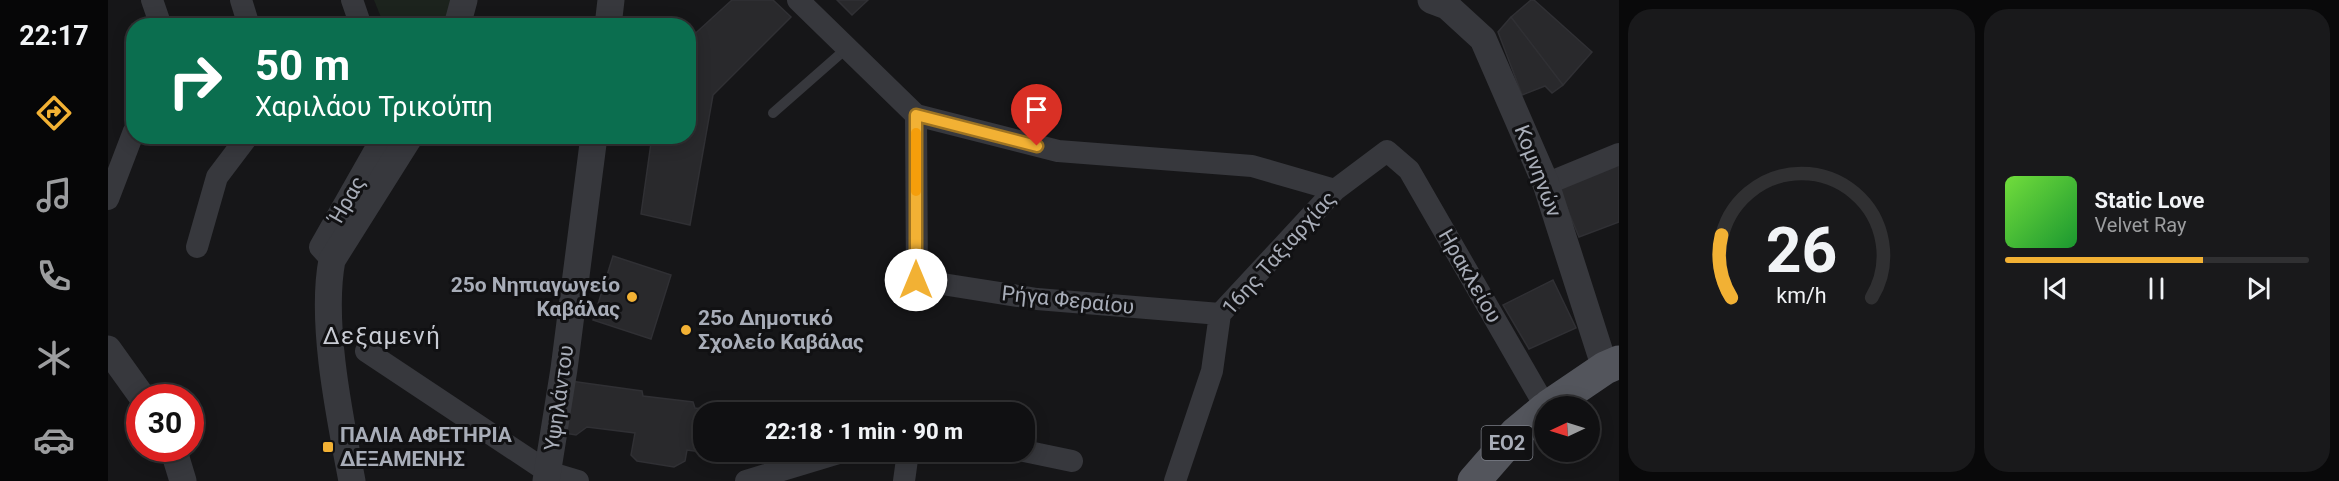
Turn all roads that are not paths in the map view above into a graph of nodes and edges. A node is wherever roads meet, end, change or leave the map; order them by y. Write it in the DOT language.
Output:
graph roads {
  1 [pos="153,0"];
  2 [pos="242,0"];
  3 [pos="352,0"];
  4 [pos="464,0"];
  5 [pos="611,0"];
  6 [pos="798,0"];
  7 [pos="1431,0"];
  8 [pos="159,18"];
  9 [pos="247,18"];
  10 [pos="358,18"];
  11 [pos="460,18"];
  12 [pos="609,18"];
  13 [pos="847,48"];
  14 [pos="772,113"];
  15 [pos="916,115"];
  16 [pos="129,144"];
  17 [pos="242,144"];
  18 [pos="378,144"];
  19 [pos="405,144"];
  20 [pos="593,144"];
  21 [pos="1387,151"];
  22 [pos="1619,154"];
  23 [pos="1546,184"];
  24 [pos="1335,190"];
  25 [pos="108,199"];
  26 [pos="197,247"];
  27 [pos="332,260"];
  28 [pos="1220,314"];
  29 [pos="108,349"];
  30 [pos="366,351"];
  31 [pos="1612,365"];
  32 [pos="133,384"];
  33 [pos="1540,396"];
  34 [pos="1563,396"];
  35 [pos="1534,417"];
  36 [pos="1035,454"];
  37 [pos="1072,461"];
  38 [pos="177,462"];
  39 [pos="809,462"];
  40 [pos="907,462"];
  41 [pos="547,476"];
  42 [pos="183,481"];
  43 [pos="352,481"];
  44 [pos="578,481"];
  45 [pos="746,481"];
  46 [pos="904,481"];
  47 [pos="1175,481"];
  48 [pos="1474,481"];
  1 -- 8 [label="street"];
  2 -- 9 [label="street"];
  3 -- 10 [label="street"];
  4 -- 11 [label="street"];
  5 -- 12 [label="street"];
  6 -- 13 [label="street"];
  7 -- 23 [label="street, Κομνηνών"];
  13 -- 14 [label="lane"];
  13 -- 15 [label="street"];
  15 -- 24 [label="street"];
  15 -- 28 [label="street, Ρήγα Φεραίου"];
  16 -- 25 [label="street"];
  17 -- 26 [label="street"];
  18 -- 27 [label="street, Ήρας"];
  19 -- 27 [label="street"];
  20 -- 41 [label="street, Υψηλάντου"];
  21 -- 24 [label="street, 16ης Ταξιαρχίας"];
  21 -- 33 [label="street, Ηρακλείου"];
  22 -- 23 [label="street"];
  23 -- 31 [label="street, Κομνηνών"];
  24 -- 28 [label="street, 16ης Ταξιαρχίας"];
  27 -- 43 [label="street"];
  28 -- 47 [label="street, 16ης Ταξιαρχίας"];
  29 -- 32 [label="street"];
  30 -- 41 [label="street"];
  31 -- 34 [label="main road, ΕΟ2"];
  35 -- 48 [label="main road, ΕΟ2"];
  36 -- 37 [label="street"];
  38 -- 42 [label="street"];
  39 -- 45 [label="street"];
  40 -- 46 [label="street"];
  41 -- 44 [label="street"];
}
